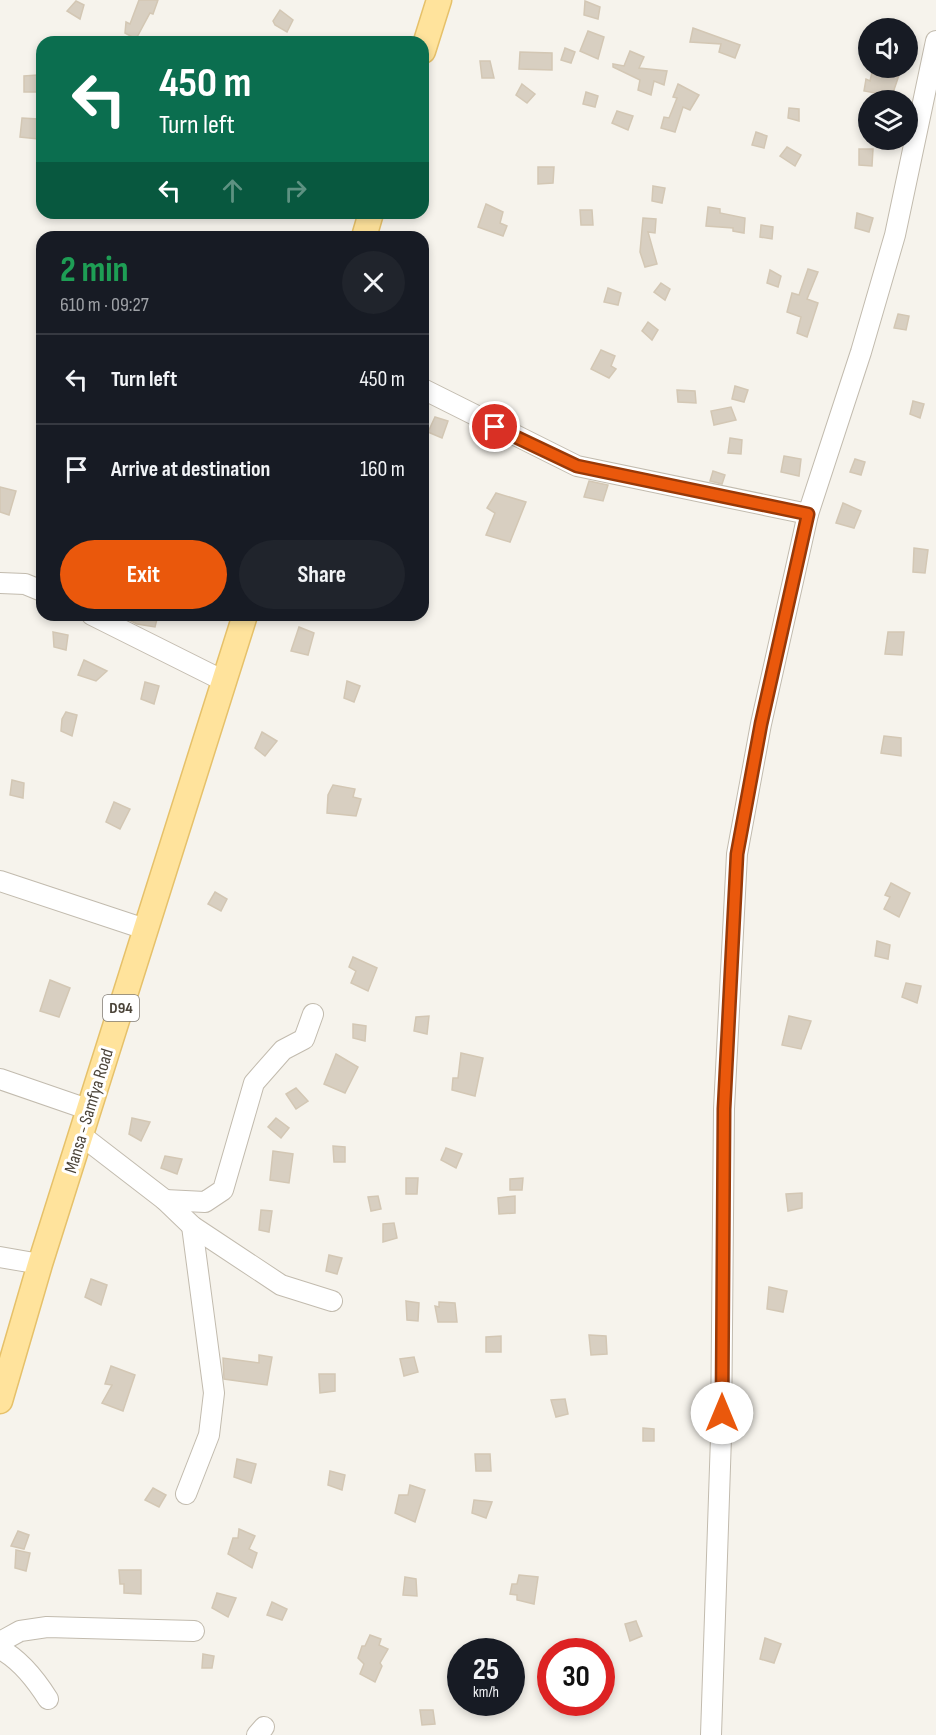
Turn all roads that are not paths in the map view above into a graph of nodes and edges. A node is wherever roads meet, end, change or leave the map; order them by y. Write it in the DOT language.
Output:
graph roads {
  1 [pos="439,0"];
  2 [pos="428,36"];
  3 [pos="936,41"];
  4 [pos="429,392"];
  5 [pos="808,514"];
  6 [pos="0,583"];
  7 [pos="36,589"];
  8 [pos="104,621"];
  9 [pos="243,621"];
  10 [pos="224,681"];
  11 [pos="0,881"];
  12 [pos="146,929"];
  13 [pos="313,1014"];
  14 [pos="0,1079"];
  15 [pos="90,1110"];
  16 [pos="82,1136"];
  17 [pos="165,1200"];
  18 [pos="192,1226"];
  19 [pos="0,1257"];
  20 [pos="40,1264"];
  21 [pos="332,1300"];
  22 [pos="8,1349"];
  23 [pos="0,1401"];
  24 [pos="186,1494"];
  25 [pos="194,1630"];
  26 [pos="0,1642"];
  27 [pos="0,1649"];
  28 [pos="48,1699"];
  29 [pos="711,1735"];
  1 -- 2 [label="main road"];
  3 -- 5 [label="street"];
  4 -- 5 [label="street"];
  5 -- 29 [label="street"];
  6 -- 7 [label="street"];
  8 -- 10 [label="street"];
  9 -- 10 [label="main road, Mansa - Samfya Road / D94"];
  10 -- 12 [label="main road, Mansa - Samfya Road / D94"];
  11 -- 12 [label="street"];
  12 -- 15 [label="main road, Mansa - Samfya Road / D94"];
  13 -- 17 [label="street"];
  14 -- 15 [label="street"];
  15 -- 16 [label="main road, Mansa - Samfya Road / D94"];
  16 -- 17 [label="street"];
  16 -- 20 [label="main road, Mansa - Samfya Road / D94"];
  17 -- 18 [label="street"];
  18 -- 21 [label="street"];
  18 -- 24 [label="street"];
  19 -- 20 [label="street"];
  20 -- 22 [label="main road, Mansa - Samfya Road / D94"];
  22 -- 23 [label="main road, Mansa - Samfya Road / D94"];
  25 -- 26 [label="street"];
  27 -- 28 [label="street"];
}
